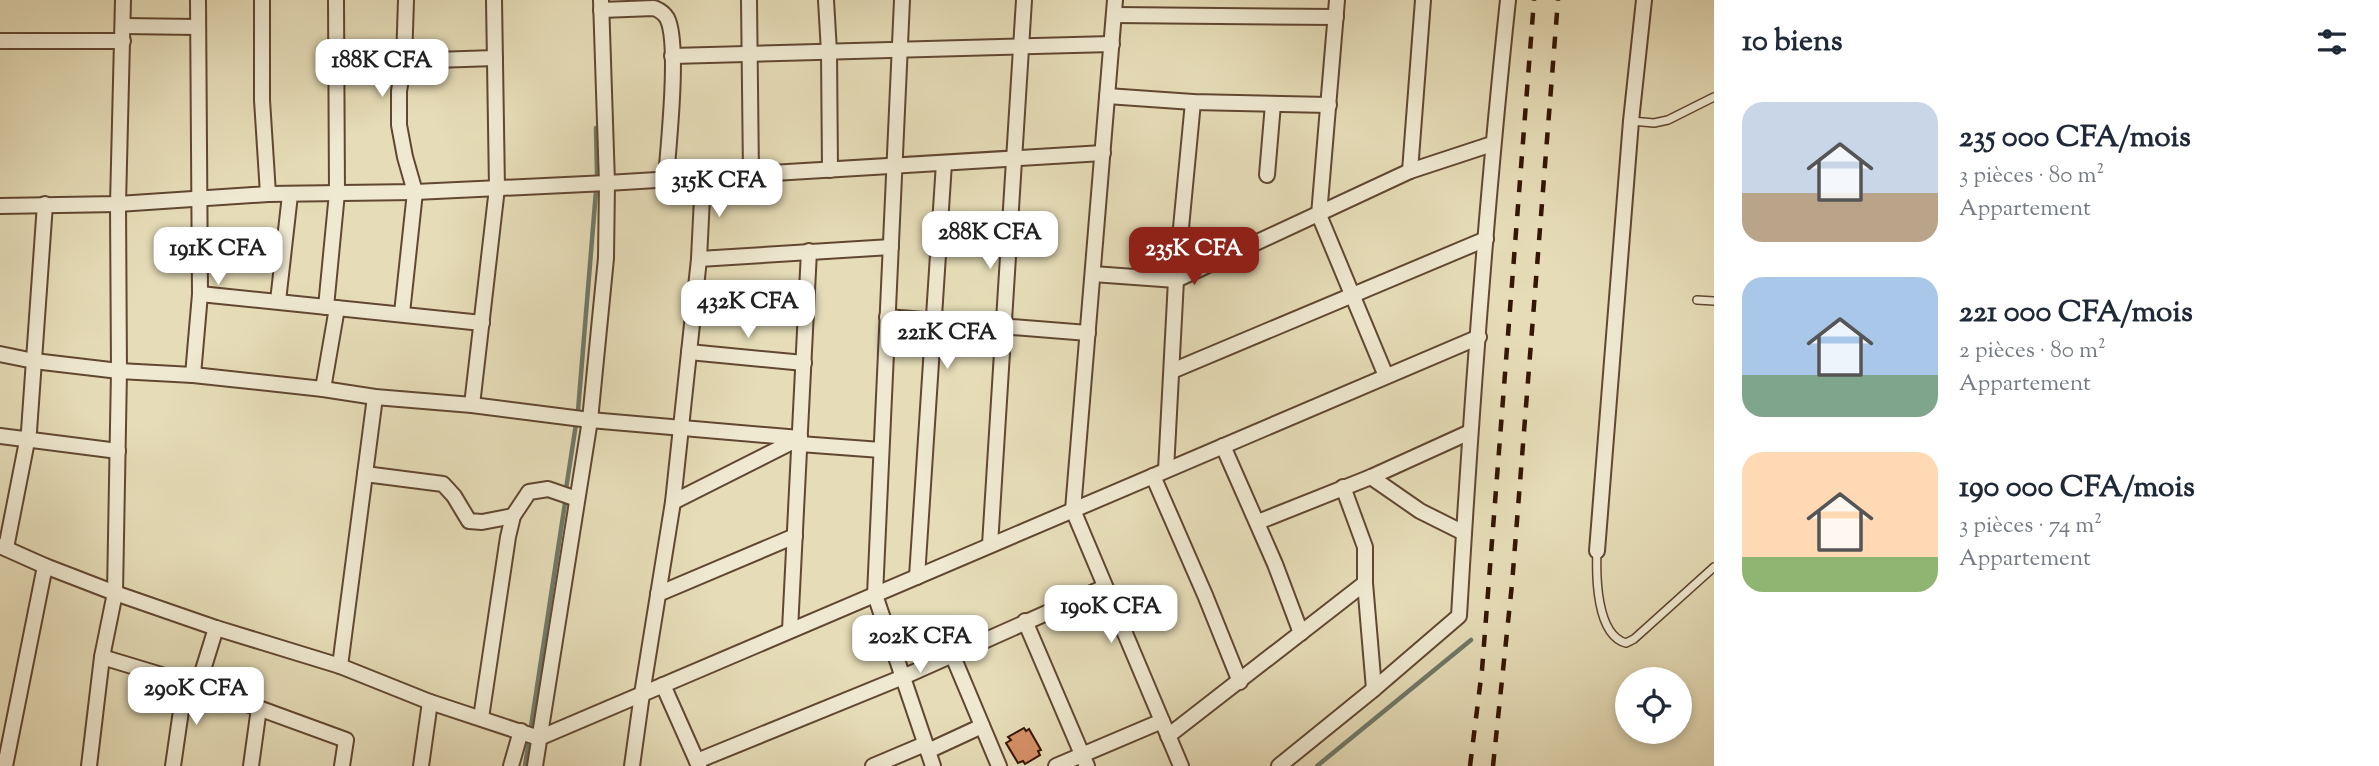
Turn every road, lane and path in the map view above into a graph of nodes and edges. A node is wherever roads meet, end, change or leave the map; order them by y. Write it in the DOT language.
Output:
graph roads {
  1 [pos="123,0"];
  2 [pos="198,0"];
  3 [pos="262,0"];
  4 [pos="336,0"];
  5 [pos="406,0"];
  6 [pos="494,0"];
  7 [pos="749,0"];
  8 [pos="826,0"];
  9 [pos="902,0"];
  10 [pos="1024,0"];
  11 [pos="1338,0"];
  12 [pos="1423,0"];
  13 [pos="1507,0"];
  14 [pos="1644,0"];
  15 [pos="640,4"];
  16 [pos="601,5"];
  17 [pos="1115,8"];
  18 [pos="1336,17"];
  19 [pos="198,27"];
  20 [pos="123,33"];
  21 [pos="0,41"];
  22 [pos="1112,44"];
  23 [pos="1021,46"];
  24 [pos="900,50"];
  25 [pos="829,52"];
  26 [pos="749,55"];
  27 [pos="671,56"];
  28 [pos="495,58"];
  29 [pos="404,61"];
  30 [pos="1107,96"];
  31 [pos="1714,97"];
  32 [pos="1194,102"];
  33 [pos="1273,104"];
  34 [pos="1329,105"];
  35 [pos="1631,121"];
  36 [pos="1492,144"];
  37 [pos="1103,153"];
  38 [pos="1015,158"];
  39 [pos="944,163"];
  40 [pos="895,166"];
  41 [pos="830,170"];
  42 [pos="1410,172"];
  43 [pos="751,174"];
  44 [pos="1267,175"];
  45 [pos="703,177"];
  46 [pos="666,179"];
  47 [pos="607,183"];
  48 [pos="498,188"];
  49 [pos="415,192"];
  50 [pos="337,193"];
  51 [pos="268,194"];
  52 [pos="290,195"];
  53 [pos="198,198"];
  54 [pos="45,204"];
  55 [pos="118,204"];
  56 [pos="0,206"];
  57 [pos="1319,215"];
  58 [pos="1486,239"];
  59 [pos="891,247"];
  60 [pos="809,251"];
  61 [pos="699,259"];
  62 [pos="1093,274"];
  63 [pos="1176,280"];
  64 [pos="200,294"];
  65 [pos="1352,295"];
  66 [pos="1697,300"];
  67 [pos="278,301"];
  68 [pos="1714,301"];
  69 [pos="331,307"];
  70 [pos="402,313"];
  71 [pos="887,317"];
  72 [pos="933,320"];
  73 [pos="482,323"];
  74 [pos="1004,326"];
  75 [pos="1088,333"];
  76 [pos="1479,337"];
  77 [pos="689,352"];
  78 [pos="0,354"];
  79 [pos="34,361"];
  80 [pos="804,362"];
  81 [pos="119,371"];
  82 [pos="1172,371"];
  83 [pos="194,375"];
  84 [pos="1386,376"];
  85 [pos="323,389"];
  86 [pos="375,397"];
  87 [pos="472,404"];
  88 [pos="590,420"];
  89 [pos="681,426"];
  90 [pos="1470,432"];
  91 [pos="0,436"];
  92 [pos="28,441"];
  93 [pos="800,441"];
  94 [pos="1223,446"];
  95 [pos="118,450"];
  96 [pos="881,450"];
  97 [pos="1160,473"];
  98 [pos="365,474"];
  99 [pos="1371,477"];
  100 [pos="1343,487"];
  101 [pos="577,499"];
  102 [pos="673,502"];
  103 [pos="1073,510"];
  104 [pos="513,516"];
  105 [pos="1258,522"];
  106 [pos="1464,533"];
  107 [pos="795,536"];
  108 [pos="990,545"];
  109 [pos="3,547"];
  110 [pos="1597,551"];
  111 [pos="45,566"];
  112 [pos="1714,567"];
  113 [pos="916,576"];
  114 [pos="1365,583"];
  115 [pos="1105,587"];
  116 [pos="115,593"];
  117 [pos="658,594"];
  118 [pos="875,595"];
  119 [pos="1025,621"];
  120 [pos="216,628"];
  121 [pos="790,630"];
  122 [pos="1301,633"];
  123 [pos="952,654"];
  124 [pos="102,657"];
  125 [pos="340,666"];
  126 [pos="903,677"];
  127 [pos="1240,682"];
  128 [pos="192,684"];
  129 [pos="663,685"];
  130 [pos="1374,690"];
  131 [pos="642,694"];
  132 [pos="430,702"];
  133 [pos="260,708"];
  134 [pos="481,718"];
  135 [pos="1162,721"];
  136 [pos="982,726"];
  137 [pos="521,731"];
  138 [pos="1168,736"];
  139 [pos="539,738"];
  140 [pos="927,747"];
  141 [pos="1084,760"];
  142 [pos="698,764"];
  143 [pos="5,766"];
  144 [pos="89,766"];
  145 [pos="173,766"];
  146 [pos="251,766"];
  147 [pos="342,766"];
  148 [pos="421,766"];
  149 [pos="511,766"];
  150 [pos="535,766"];
  151 [pos="632,766"];
  152 [pos="873,766"];
  153 [pos="933,766"];
  154 [pos="999,766"];
  155 [pos="1056,766"];
  156 [pos="1181,766"];
  157 [pos="1279,766"];
  1 -- 20 [label="street"];
  2 -- 19 [label="street"];
  3 -- 51 [label="street"];
  4 -- 50 [label="street"];
  5 -- 29 [label="street"];
  6 -- 28 [label="street"];
  7 -- 26 [label="street"];
  8 -- 25 [label="street"];
  9 -- 24 [label="street"];
  10 -- 23 [label="street"];
  11 -- 18 [label="street"];
  12 -- 42 [label="street"];
  13 -- 36 [label="street"];
  14 -- 35 [label="street"];
  15 -- 16 [label="street"];
  15 -- 27 [label="street"];
  16 -- 47 [label="street"];
  17 -- 18 [label="street"];
  17 -- 22 [label="street"];
  18 -- 34 [label="street"];
  19 -- 20 [label="street"];
  19 -- 53 [label="street"];
  20 -- 21 [label="street"];
  20 -- 55 [label="street"];
  22 -- 23 [label="street"];
  22 -- 30 [label="street"];
  23 -- 24 [label="street"];
  23 -- 38 [label="street"];
  24 -- 25 [label="street"];
  24 -- 40 [label="street"];
  25 -- 26 [label="street"];
  25 -- 41 [label="street"];
  26 -- 27 [label="street"];
  26 -- 43 [label="street"];
  27 -- 46 [label="street"];
  28 -- 29 [label="street"];
  28 -- 48 [label="street"];
  29 -- 49 [label="street"];
  30 -- 32 [label="street"];
  30 -- 37 [label="street"];
  31 -- 35 [label="lane"];
  32 -- 33 [label="street"];
  32 -- 63 [label="street"];
  33 -- 34 [label="street"];
  33 -- 44 [label="street"];
  34 -- 57 [label="street"];
  35 -- 110 [label="street"];
  36 -- 42 [label="street"];
  36 -- 58 [label="street"];
  37 -- 38 [label="street"];
  37 -- 62 [label="street"];
  38 -- 39 [label="street"];
  38 -- 74 [label="street"];
  39 -- 40 [label="street"];
  39 -- 72 [label="street"];
  40 -- 41 [label="street"];
  40 -- 59 [label="street"];
  41 -- 43 [label="street"];
  42 -- 57 [label="street"];
  43 -- 45 [label="street"];
  45 -- 46 [label="street"];
  45 -- 61 [label="street"];
  46 -- 47 [label="street"];
  47 -- 48 [label="street"];
  47 -- 88 [label="street"];
  48 -- 49 [label="street"];
  48 -- 73 [label="street"];
  49 -- 50 [label="street"];
  49 -- 70 [label="street"];
  50 -- 52 [label="street"];
  50 -- 69 [label="street"];
  51 -- 52 [label="street"];
  51 -- 53 [label="street"];
  52 -- 67 [label="street"];
  53 -- 55 [label="street"];
  53 -- 64 [label="street"];
  54 -- 55 [label="street"];
  54 -- 56 [label="street"];
  54 -- 79 [label="street"];
  55 -- 81 [label="street"];
  57 -- 63 [label="street"];
  57 -- 65 [label="street"];
  58 -- 65 [label="street"];
  58 -- 76 [label="street"];
  59 -- 60 [label="street"];
  59 -- 71 [label="street"];
  60 -- 61 [label="street"];
  60 -- 80 [label="street"];
  61 -- 77 [label="street"];
  62 -- 63 [label="street"];
  62 -- 75 [label="street"];
  63 -- 82 [label="street"];
  64 -- 67 [label="street"];
  64 -- 83 [label="street"];
  65 -- 82 [label="street"];
  65 -- 84 [label="street"];
  66 -- 68 [label="lane"];
  67 -- 69 [label="street"];
  69 -- 70 [label="street"];
  69 -- 85 [label="street"];
  70 -- 73 [label="street"];
  71 -- 72 [label="street"];
  71 -- 96 [label="street"];
  72 -- 74 [label="street"];
  72 -- 113 [label="street"];
  73 -- 87 [label="street"];
  74 -- 75 [label="street"];
  74 -- 108 [label="street"];
  75 -- 103 [label="street"];
  76 -- 84 [label="street"];
  76 -- 90 [label="street"];
  77 -- 80 [label="street"];
  77 -- 89 [label="street"];
  78 -- 79 [label="street"];
  79 -- 81 [label="street"];
  79 -- 92 [label="street"];
  80 -- 93 [label="street"];
  81 -- 83 [label="street"];
  81 -- 95 [label="street"];
  82 -- 97 [label="street"];
  83 -- 85 [label="street"];
  84 -- 94 [label="street"];
  85 -- 86 [label="street"];
  86 -- 87 [label="street"];
  86 -- 98 [label="street"];
  87 -- 88 [label="street"];
  88 -- 89 [label="street"];
  88 -- 101 [label="street"];
  89 -- 93 [label="street"];
  89 -- 102 [label="street"];
  90 -- 99 [label="street"];
  90 -- 106 [label="street"];
  91 -- 92 [label="street"];
  92 -- 95 [label="street"];
  92 -- 109 [label="street"];
  93 -- 96 [label="street"];
  93 -- 102 [label="street"];
  93 -- 107 [label="street"];
  94 -- 97 [label="street"];
  94 -- 105 [label="street"];
  95 -- 116 [label="street"];
  96 -- 118 [label="street"];
  97 -- 103 [label="street"];
  97 -- 127 [label="street"];
  98 -- 104 [label="street"];
  98 -- 125 [label="street"];
  99 -- 100 [label="street"];
  99 -- 106 [label="street"];
  100 -- 105 [label="street"];
  100 -- 114 [label="street"];
  101 -- 104 [label="street"];
  101 -- 139 [label="street"];
  102 -- 117 [label="street"];
  103 -- 108 [label="street"];
  103 -- 115 [label="street"];
  104 -- 134 [label="street"];
  105 -- 122 [label="street"];
  106 -- 130 [label="street"];
  107 -- 117 [label="street"];
  107 -- 121 [label="street"];
  108 -- 113 [label="street"];
  109 -- 111 [label="street"];
  110 -- 112 [label="lane"];
  111 -- 116 [label="street"];
  111 -- 143 [label="street"];
  113 -- 118 [label="street"];
  114 -- 122 [label="street"];
  114 -- 130 [label="street"];
  115 -- 119 [label="street"];
  115 -- 135 [label="street"];
  116 -- 120 [label="street"];
  116 -- 124 [label="street"];
  117 -- 131 [label="street"];
  118 -- 121 [label="street"];
  118 -- 126 [label="street"];
  119 -- 123 [label="street"];
  119 -- 141 [label="street"];
  120 -- 125 [label="street"];
  120 -- 128 [label="street"];
  121 -- 129 [label="street"];
  122 -- 127 [label="street"];
  123 -- 126 [label="street"];
  123 -- 136 [label="street"];
  124 -- 128 [label="street"];
  124 -- 144 [label="street"];
  125 -- 132 [label="street"];
  126 -- 140 [label="street"];
  126 -- 142 [label="street"];
  127 -- 138 [label="street"];
  128 -- 133 [label="street"];
  128 -- 145 [label="street"];
  129 -- 131 [label="street"];
  129 -- 142 [label="street"];
  130 -- 157 [label="street"];
  131 -- 139 [label="street"];
  131 -- 151 [label="street"];
  132 -- 134 [label="street"];
  132 -- 148 [label="street"];
  133 -- 146 [label="street"];
  133 -- 147 [label="street"];
  134 -- 137 [label="street"];
  135 -- 138 [label="street"];
  135 -- 141 [label="street"];
  136 -- 140 [label="street"];
  136 -- 154 [label="street"];
  137 -- 139 [label="street"];
  137 -- 149 [label="street"];
  138 -- 156 [label="street"];
  139 -- 150 [label="street"];
  140 -- 152 [label="street"];
  140 -- 153 [label="street"];
  141 -- 155 [label="street"];
}
